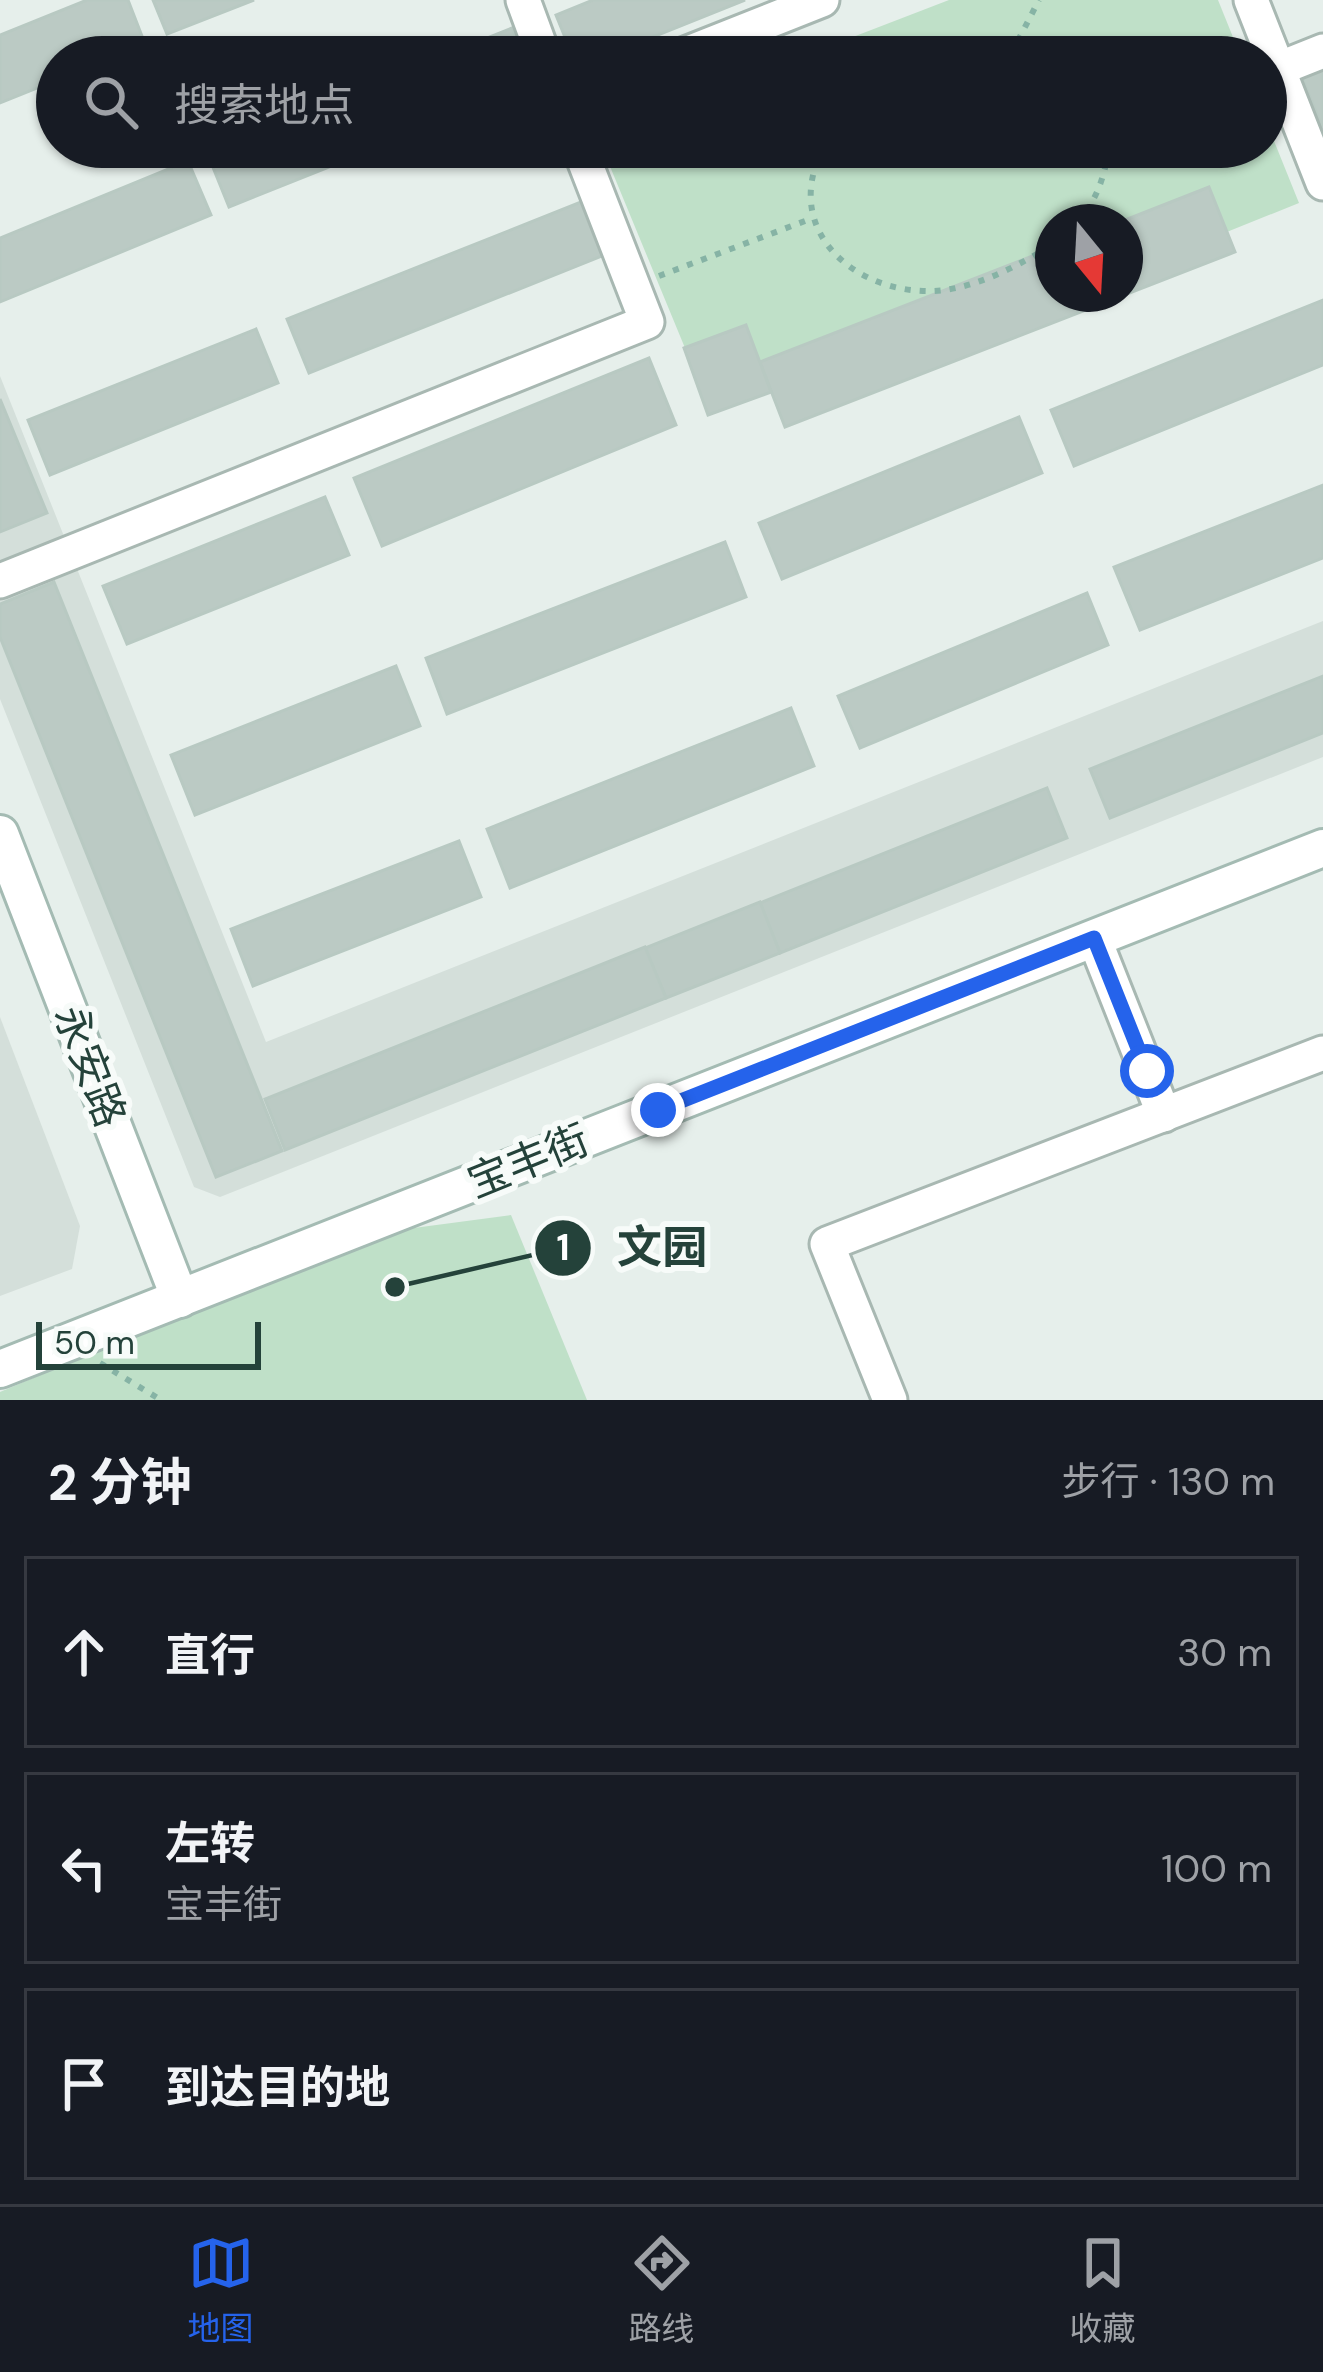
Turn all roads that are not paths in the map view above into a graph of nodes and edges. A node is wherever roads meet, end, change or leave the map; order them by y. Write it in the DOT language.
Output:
graph roads {
  1 [pos="523,0"];
  2 [pos="822,0"];
  3 [pos="1251,0"];
  4 [pos="536,36"];
  5 [pos="731,36"];
  6 [pos="1265,36"];
  7 [pos="1323,51"];
  8 [pos="1287,65"];
  9 [pos="1287,92"];
  10 [pos="586,168"];
  11 [pos="1323,183"];
  12 [pos="0,581"];
  13 [pos="0,834"];
  14 [pos="1323,848"];
  15 [pos="1094,938"];
  16 [pos="1323,1053"];
  17 [pos="1164,1115"];
  18 [pos="179,1299"];
  19 [pos="0,1369"];
  20 [pos="890,1400"];
  1 -- 4 [label="street"];
  2 -- 5 [label="street"];
  3 -- 6 [label="street"];
  7 -- 8 [label="street"];
  9 -- 11 [label="street"];
  10 -- 12 [label="street"];
  13 -- 18 [label="street, 永安路"];
  14 -- 15 [label="street, 宝丰街"];
  15 -- 17 [label="street"];
  15 -- 18 [label="street, 宝丰街"];
  16 -- 17 [label="street"];
  17 -- 20 [label="street"];
  18 -- 19 [label="street, 宝丰街"];
}
